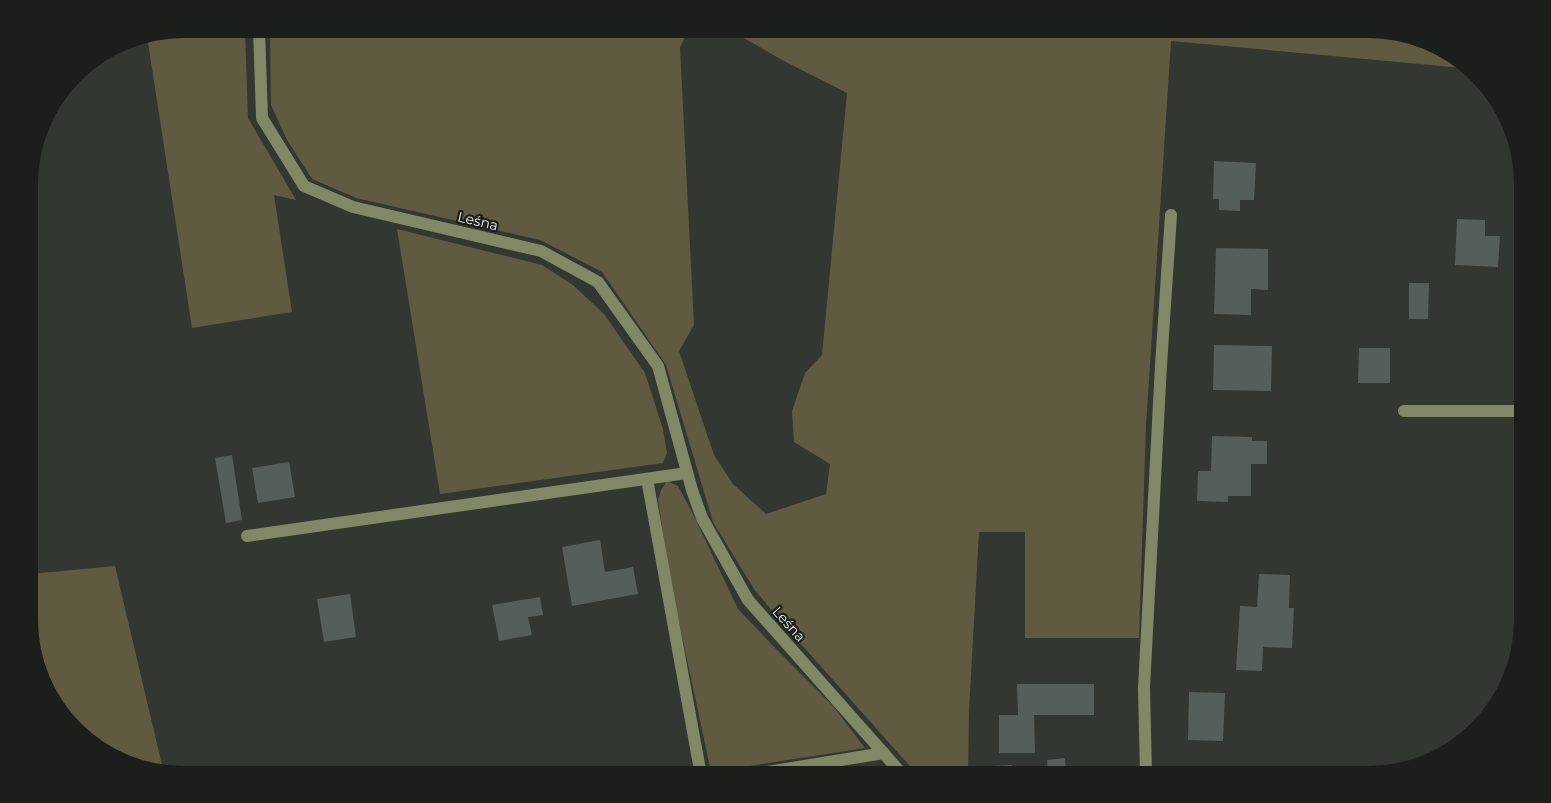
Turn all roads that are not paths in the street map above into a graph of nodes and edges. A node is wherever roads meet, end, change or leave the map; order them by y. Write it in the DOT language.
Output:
graph roads {
  1 [pos="259,38"];
  2 [pos="1171,215"];
  3 [pos="1404,411"];
  4 [pos="1514,411"];
  5 [pos="687,473"];
  6 [pos="647,479"];
  7 [pos="247,536"];
  8 [pos="884,753"];
  9 [pos="807,765"];
  10 [pos="895,765"];
  11 [pos="1146,765"];
  12 [pos="699,766"];
  1 -- 5 [label="street, Leśna"];
  2 -- 11 [label="street"];
  3 -- 4 [label="street"];
  5 -- 6 [label="street"];
  5 -- 8 [label="street, Leśna"];
  6 -- 7 [label="street"];
  6 -- 12 [label="street"];
  8 -- 9 [label="street"];
  8 -- 10 [label="street, Leśna"];
}
